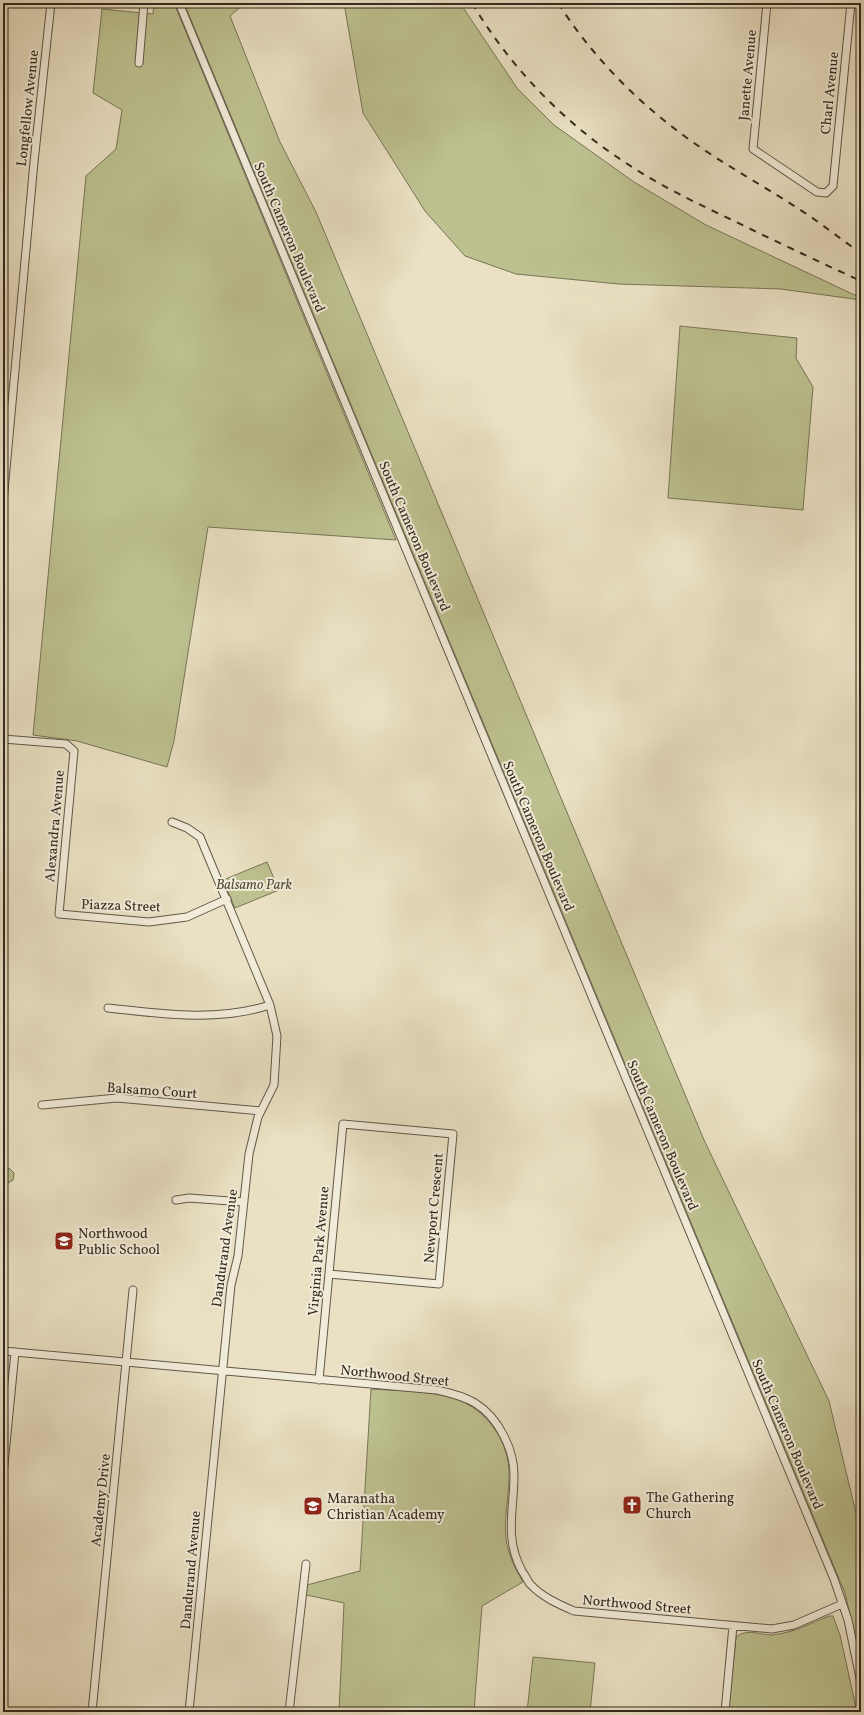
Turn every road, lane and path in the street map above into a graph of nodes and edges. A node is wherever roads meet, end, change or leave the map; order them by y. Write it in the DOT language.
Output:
graph roads {
  1 [pos="51,3"];
  2 [pos="144,3"];
  3 [pos="179,3"];
  4 [pos="767,3"];
  5 [pos="852,3"];
  6 [pos="139,63"];
  7 [pos="832,186"];
  8 [pos="3,502"];
  9 [pos="3,739"];
  10 [pos="172,822"];
  11 [pos="227,900"];
  12 [pos="59,914"];
  13 [pos="270,1005"];
  14 [pos="108,1008"];
  15 [pos="42,1105"];
  16 [pos="261,1111"];
  17 [pos="343,1124"];
  18 [pos="176,1200"];
  19 [pos="244,1202"];
  20 [pos="329,1274"];
  21 [pos="134,1290"];
  22 [pos="3,1351"];
  23 [pos="15,1352"];
  24 [pos="127,1362"];
  25 [pos="222,1371"];
  26 [pos="319,1380"];
  27 [pos="3,1475"];
  28 [pos="306,1564"];
  29 [pos="842,1604"];
  30 [pos="733,1626"];
  31 [pos="861,1683"];
  32 [pos="92,1712"];
  33 [pos="189,1712"];
  34 [pos="288,1712"];
  35 [pos="726,1712"];
  1 -- 8 [label="street, Longfellow Avenue"];
  2 -- 6 [label="street"];
  3 -- 29 [label="street, South Cameron Boulevard"];
  4 -- 7 [label="street, Janette Avenue"];
  5 -- 7 [label="street, Charl Avenue"];
  9 -- 12 [label="street, Alexandra Avenue"];
  10 -- 11 [label="street, Dandurand Avenue"];
  11 -- 12 [label="street, Piazza Street"];
  11 -- 13 [label="street, Dandurand Avenue"];
  13 -- 14 [label="street"];
  13 -- 16 [label="street, Dandurand Avenue"];
  15 -- 16 [label="street, Balsamo Court"];
  16 -- 19 [label="street, Dandurand Avenue"];
  17 -- 20 [label="street, Virginia Park Avenue"];
  17 -- 20 [label="street, Newport Crescent"];
  18 -- 19 [label="street"];
  19 -- 25 [label="street, Dandurand Avenue"];
  20 -- 26 [label="street, Virginia Park Avenue"];
  21 -- 24 [label="street, Academy Drive"];
  22 -- 23 [label="street, Northwood Street"];
  23 -- 24 [label="street, Northwood Street"];
  23 -- 27 [label="street"];
  24 -- 25 [label="street, Northwood Street"];
  24 -- 32 [label="street, Academy Drive"];
  25 -- 26 [label="street, Northwood Street"];
  25 -- 33 [label="street, Dandurand Avenue"];
  26 -- 30 [label="street, Northwood Street"];
  28 -- 34 [label="street"];
  29 -- 30 [label="street, Northwood Street"];
  29 -- 31 [label="street, South Cameron Boulevard"];
  30 -- 35 [label="street"];
}
